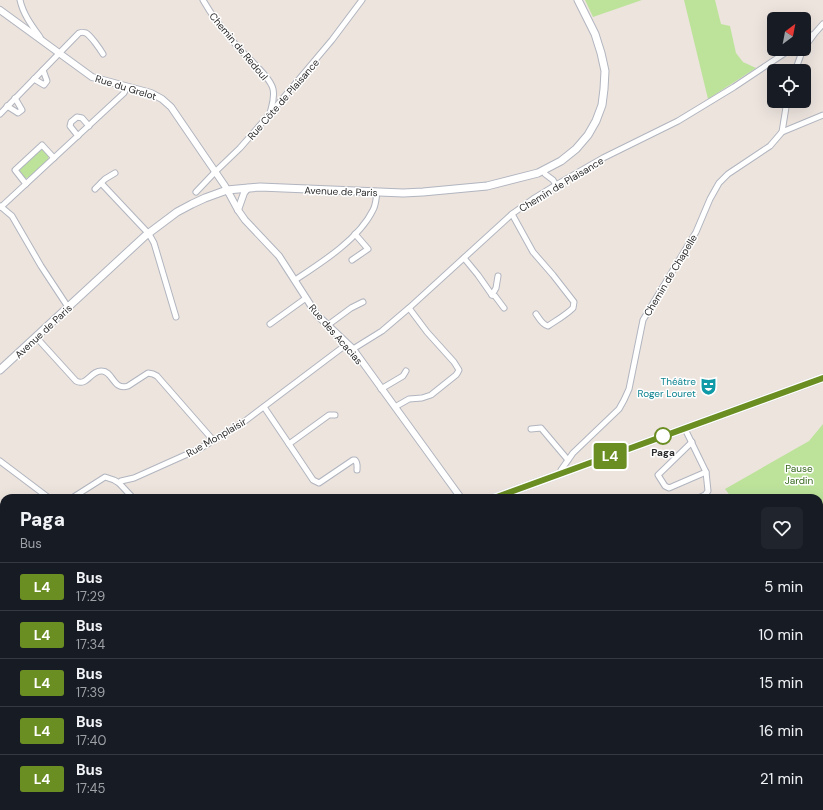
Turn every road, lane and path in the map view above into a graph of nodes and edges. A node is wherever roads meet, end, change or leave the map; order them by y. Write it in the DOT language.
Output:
graph roads {
  1 [pos="20,0"];
  2 [pos="203,0"];
  3 [pos="362,0"];
  4 [pos="578,0"];
  5 [pos="0,10"];
  6 [pos="823,24"];
  7 [pos="814,33"];
  8 [pos="811,35"];
  9 [pos="811,38"];
  10 [pos="43,41"];
  11 [pos="59,53"];
  12 [pos="103,54"];
  13 [pos="780,56"];
  14 [pos="43,70"];
  15 [pos="34,79"];
  16 [pos="127,87"];
  17 [pos="15,98"];
  18 [pos="7,106"];
  19 [pos="786,108"];
  20 [pos="0,114"];
  21 [pos="823,115"];
  22 [pos="268,116"];
  23 [pos="89,126"];
  24 [pos="782,132"];
  25 [pos="78,136"];
  26 [pos="54,158"];
  27 [pos="544,170"];
  28 [pos="115,173"];
  29 [pos="217,174"];
  30 [pos="102,183"];
  31 [pos="26,184"];
  32 [pos="556,185"];
  33 [pos="248,188"];
  34 [pos="95,189"];
  35 [pos="227,190"];
  36 [pos="196,192"];
  37 [pos="377,192"];
  38 [pos="215,194"];
  39 [pos="1,207"];
  40 [pos="238,210"];
  41 [pos="512,214"];
  42 [pos="149,234"];
  43 [pos="355,234"];
  44 [pos="464,258"];
  45 [pos="352,260"];
  46 [pos="498,276"];
  47 [pos="295,280"];
  48 [pos="492,295"];
  49 [pos="306,298"];
  50 [pos="363,302"];
  51 [pos="68,307"];
  52 [pos="409,308"];
  53 [pos="504,308"];
  54 [pos="536,314"];
  55 [pos="176,318"];
  56 [pos="270,324"];
  57 [pos="328,325"];
  58 [pos="36,337"];
  59 [pos="347,344"];
  60 [pos="353,349"];
  61 [pos="1,367"];
  62 [pos="406,371"];
  63 [pos="823,378"];
  64 [pos="381,389"];
  65 [pos="264,407"];
  66 [pos="395,407"];
  67 [pos="335,415"];
  68 [pos="685,428"];
  69 [pos="531,429"];
  70 [pos="213,440"];
  71 [pos="692,442"];
  72 [pos="289,444"];
  73 [pos="568,460"];
  74 [pos="0,461"];
  75 [pos="357,470"];
  76 [pos="706,472"];
  77 [pos="560,474"];
  78 [pos="119,483"];
  79 [pos="44,494"];
  80 [pos="78,494"];
  81 [pos="129,494"];
  82 [pos="458,494"];
  83 [pos="505,494"];
  84 [pos="706,494"];
  1 -- 10 [label="street"];
  2 -- 22 [label="street, Chemin de Redoul"];
  3 -- 22 [label="street, Rue Côte de Plaisance"];
  4 -- 27 [label="main road, Avenue de Paris"];
  5 -- 10 [label="street, Rue du Grelot"];
  6 -- 7 [label="street"];
  7 -- 8 [label="street"];
  7 -- 9 [label="street"];
  10 -- 11 [label="street, Rue du Grelot"];
  11 -- 12 [label="street"];
  11 -- 14 [label="street"];
  11 -- 16 [label="street, Rue du Grelot"];
  13 -- 32 [label="street, Chemin de Plaisance"];
  14 -- 15 [label="street"];
  14 -- 15 [label="street"];
  15 -- 17 [label="street"];
  16 -- 23 [label="street"];
  16 -- 29 [label="street, Rue du Grelot"];
  17 -- 18 [label="street"];
  17 -- 18 [label="street"];
  18 -- 20 [label="street"];
  19 -- 24 [label="street"];
  21 -- 24 [label="street"];
  22 -- 29 [label="street, Rue Côte de Plaisance"];
  23 -- 25 [label="street"];
  23 -- 25 [label="street"];
  24 -- 73 [label="street, Chemin de Chapelle"];
  25 -- 26 [label="street"];
  26 -- 31 [label="street"];
  26 -- 31 [label="street"];
  27 -- 32 [label="street"];
  27 -- 37 [label="main road, Avenue de Paris"];
  28 -- 30 [label="street"];
  29 -- 35 [label="street, Rue du Grelot"];
  29 -- 36 [label="street, Rue Côte de Plaisance"];
  29 -- 38 [label="street"];
  30 -- 34 [label="street"];
  30 -- 42 [label="street"];
  31 -- 39 [label="street"];
  32 -- 41 [label="street, Chemin de Plaisance"];
  33 -- 35 [label="main road, Avenue de Paris"];
  33 -- 37 [label="main road, Avenue de Paris"];
  33 -- 40 [label="street"];
  35 -- 38 [label="main road, Avenue de Paris"];
  35 -- 40 [label="street, Rue des Acacias"];
  37 -- 43 [label="street"];
  38 -- 42 [label="main road, Avenue de Paris"];
  39 -- 51 [label="street"];
  40 -- 47 [label="street, Rue des Acacias"];
  41 -- 44 [label="street, Chemin de Plaisance"];
  41 -- 54 [label="street"];
  42 -- 51 [label="main road, Avenue de Paris"];
  42 -- 55 [label="street"];
  43 -- 45 [label="street"];
  43 -- 47 [label="street"];
  44 -- 48 [label="street"];
  44 -- 52 [label="street, Chemin de Plaisance"];
  46 -- 48 [label="street"];
  47 -- 49 [label="street, Rue des Acacias"];
  48 -- 53 [label="street"];
  49 -- 56 [label="street"];
  49 -- 57 [label="street, Rue des Acacias"];
  50 -- 57 [label="street"];
  51 -- 58 [label="main road, Avenue de Paris"];
  52 -- 60 [label="street, Chemin de Plaisance"];
  52 -- 66 [label="street"];
  57 -- 59 [label="street, Rue des Acacias"];
  58 -- 61 [label="main road, Avenue de Paris"];
  58 -- 70 [label="street"];
  59 -- 60 [label="street, Rue des Acacias"];
  59 -- 65 [label="street, Rue Monplaisir"];
  60 -- 64 [label="street, Rue des Acacias"];
  62 -- 64 [label="street"];
  63 -- 68 [label="main road"];
  64 -- 66 [label="street, Rue des Acacias"];
  65 -- 70 [label="street, Rue Monplaisir"];
  65 -- 72 [label="street"];
  66 -- 82 [label="street, Rue des Acacias"];
  67 -- 72 [label="street"];
  68 -- 71 [label="street"];
  68 -- 77 [label="main road"];
  69 -- 73 [label="street"];
  70 -- 78 [label="street, Rue Monplaisir"];
  71 -- 76 [label="street"];
  71 -- 76 [label="street"];
  72 -- 75 [label="street"];
  73 -- 77 [label="street, Chemin de Chapelle"];
  74 -- 79 [label="street"];
  76 -- 84 [label="street"];
  77 -- 83 [label="main road"];
  78 -- 80 [label="street"];
  78 -- 81 [label="street"];
}
